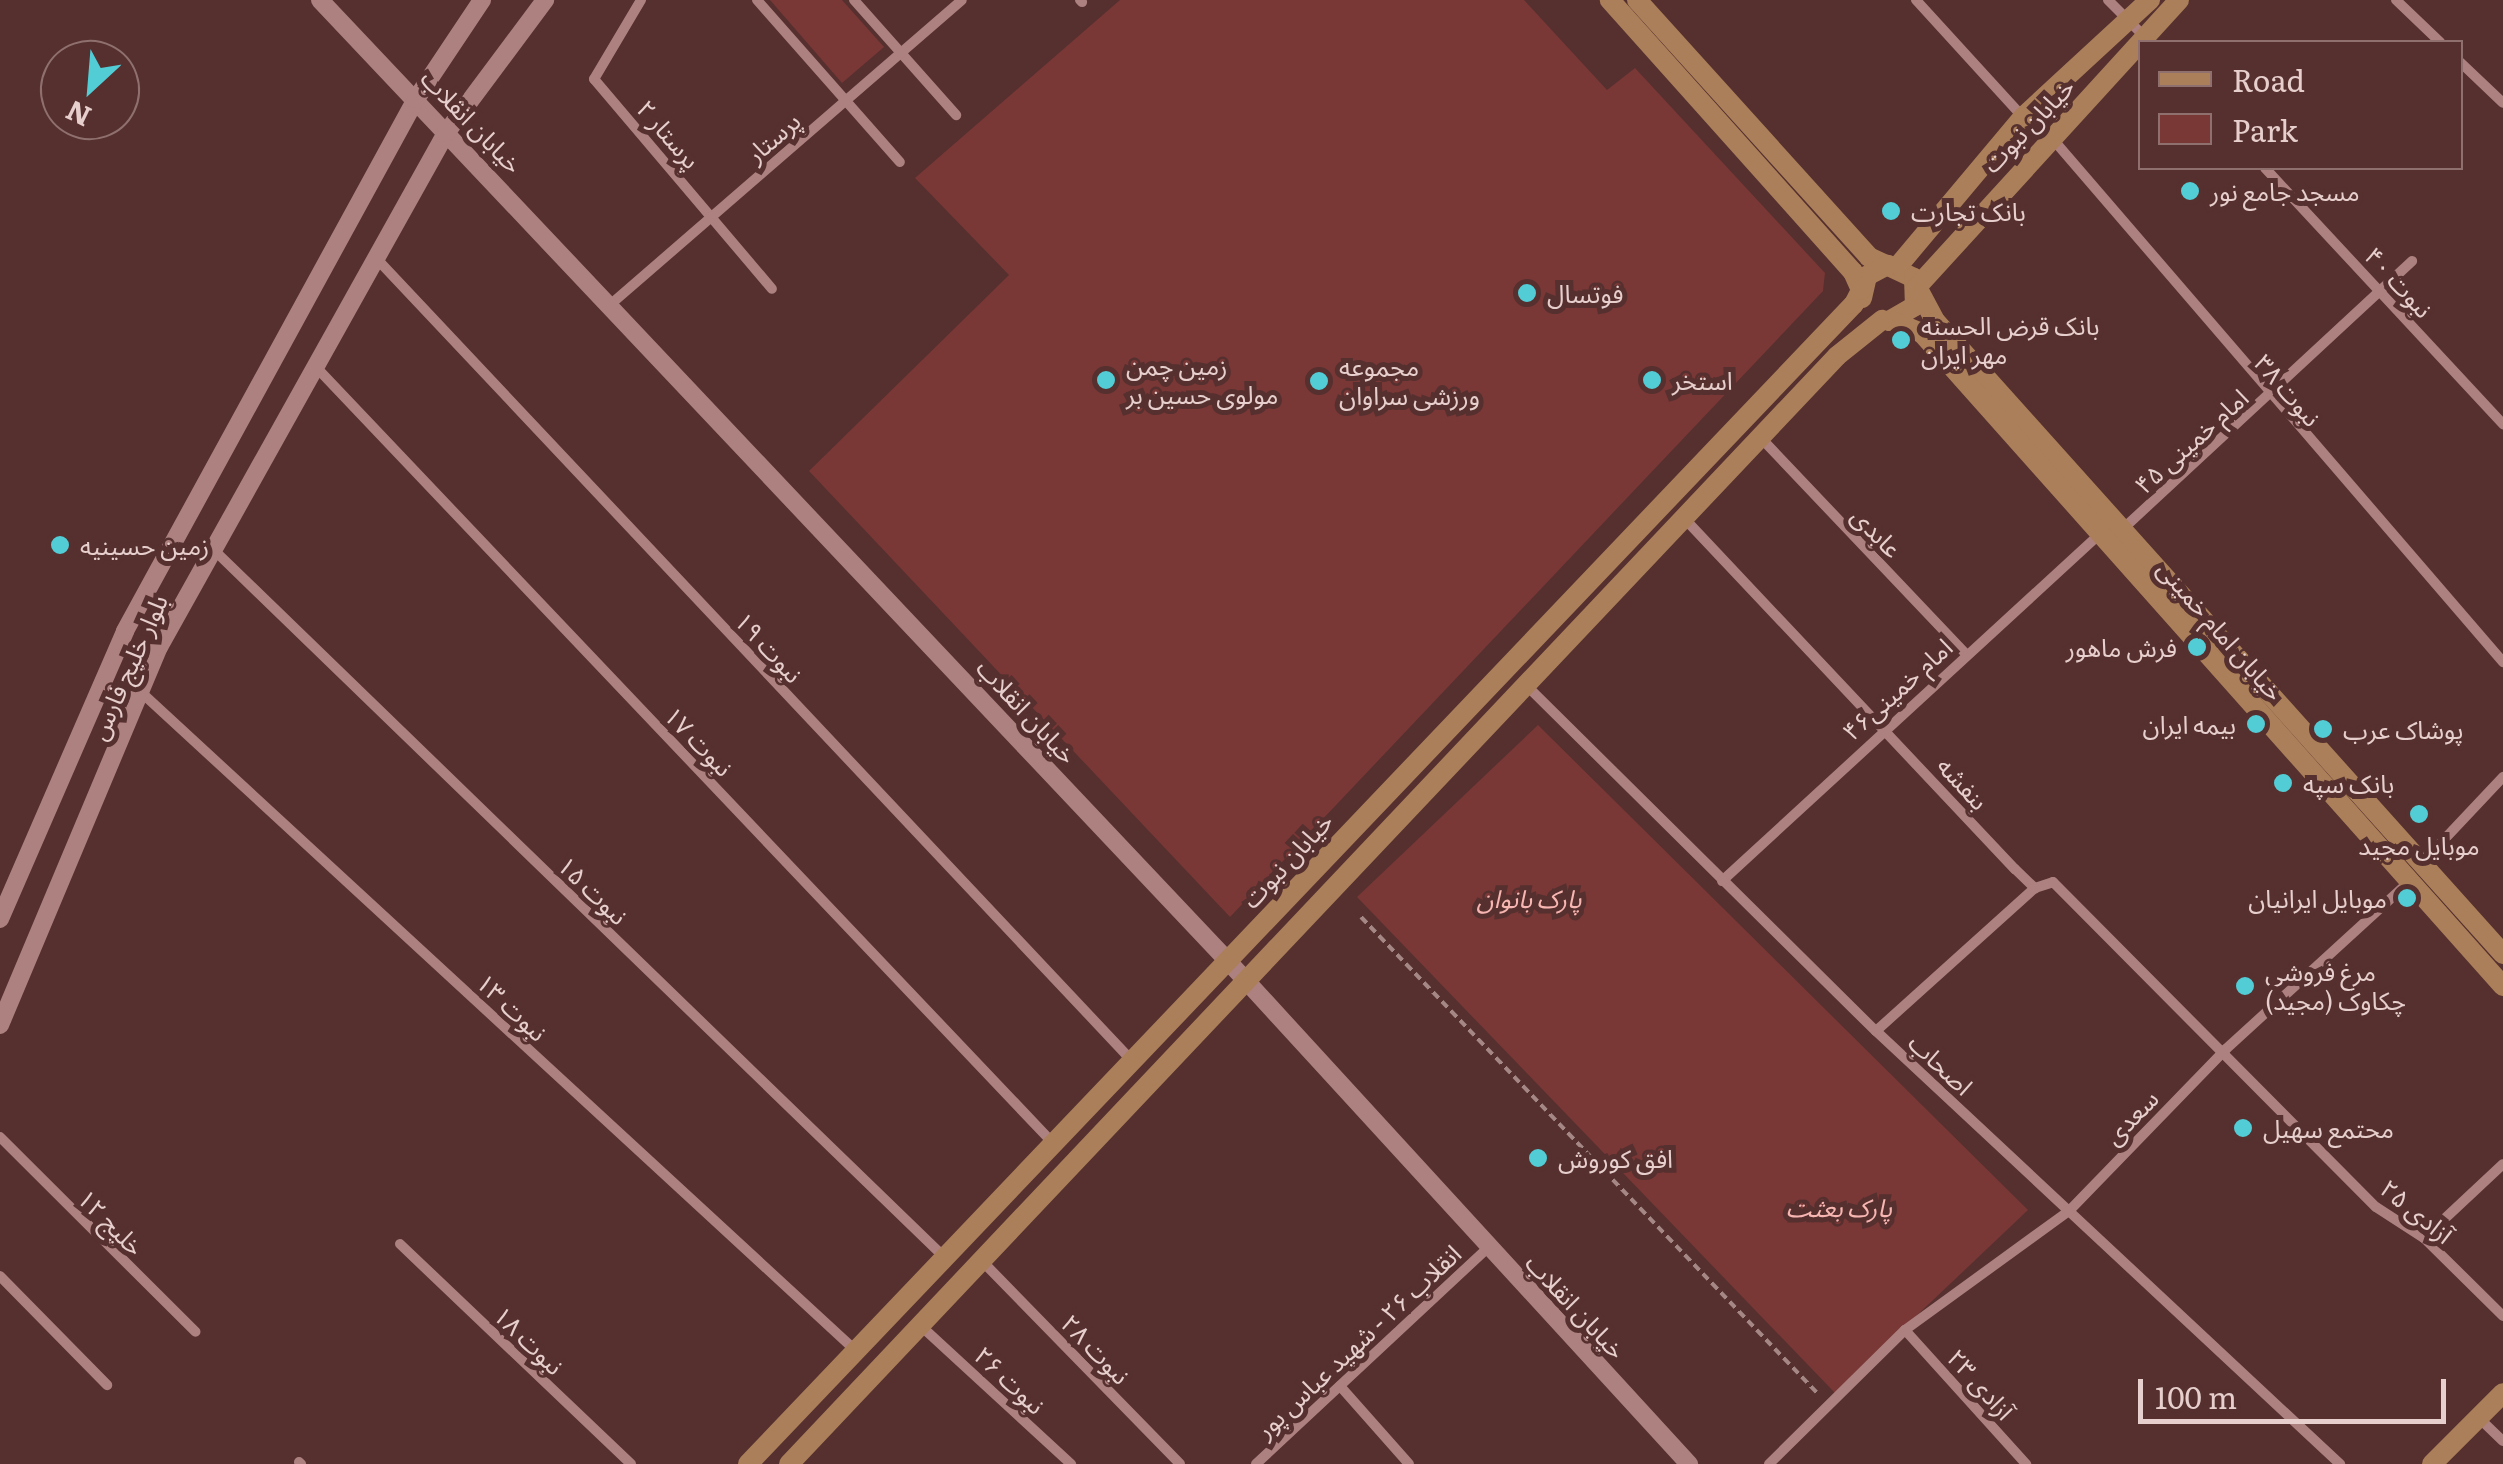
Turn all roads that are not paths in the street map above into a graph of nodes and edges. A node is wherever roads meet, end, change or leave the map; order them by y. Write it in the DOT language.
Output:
graph roads {
  1 [pos="320,0"];
  2 [pos="482,0"];
  3 [pos="545,0"];
  4 [pos="642,0"];
  5 [pos="757,0"];
  6 [pos="854,0"];
  7 [pos="962,0"];
  8 [pos="1610,0"];
  9 [pos="1638,0"];
  10 [pos="1916,0"];
  11 [pos="2108,0"];
  12 [pos="2150,0"];
  13 [pos="2178,0"];
  14 [pos="2396,0"];
  15 [pos="2142,34"];
  16 [pos="2438,40"];
  17 [pos="901,52"];
  18 [pos="2463,65"];
  19 [pos="416,100"];
  20 [pos="845,101"];
  21 [pos="2503,103"];
  22 [pos="956,115"];
  23 [pos="2024,117"];
  24 [pos="446,134"];
  25 [pos="2051,137"];
  26 [pos="900,162"];
  27 [pos="2268,170"];
  28 [pos="713,216"];
  29 [pos="376,258"];
  30 [pos="2412,261"];
  31 [pos="1893,265"];
  32 [pos="1917,287"];
  33 [pos="772,289"];
  34 [pos="1861,290"];
  35 [pos="2380,292"];
  36 [pos="612,304"];
  37 [pos="1887,321"];
  38 [pos="316,367"];
  39 [pos="2267,398"];
  40 [pos="2503,424"];
  41 [pos="1760,438"];
  42 [pos="1683,517"];
  43 [pos="2126,526"];
  44 [pos="2103,532"];
  45 [pos="214,550"];
  46 [pos="1966,653"];
  47 [pos="2503,662"];
  48 [pos="1506,666"];
  49 [pos="1525,684"];
  50 [pos="142,693"];
  51 [pos="1883,726"];
  52 [pos="2503,777"];
  53 [pos="2420,865"];
  54 [pos="8,880"];
  55 [pos="1722,881"];
  56 [pos="2407,885"];
  57 [pos="2036,888"];
  58 [pos="0,918"];
  59 [pos="2503,954"];
  60 [pos="1227,960"];
  61 [pos="1244,981"];
  62 [pos="2503,986"];
  63 [pos="0,1025"];
  64 [pos="1876,1031"];
  65 [pos="2226,1049"];
  66 [pos="1134,1063"];
  67 [pos="0,1137"];
  68 [pos="1053,1143"];
  69 [pos="2503,1164"];
  70 [pos="2069,1210"];
  71 [pos="2424,1238"];
  72 [pos="400,1244"];
  73 [pos="1488,1248"];
  74 [pos="950,1254"];
  75 [pos="978,1266"];
  76 [pos="0,1276"];
  77 [pos="2503,1316"];
  78 [pos="922,1326"];
  79 [pos="1905,1330"];
  80 [pos="196,1332"];
  81 [pos="856,1351"];
  82 [pos="107,1385"];
  83 [pos="1340,1386"];
  84 [pos="2503,1393"];
  85 [pos="2479,1418"];
  86 [pos="2503,1441"];
  87 [pos="631,1464"];
  88 [pos="748,1464"];
  89 [pos="789,1464"];
  90 [pos="1071,1464"];
  91 [pos="1180,1464"];
  92 [pos="1256,1464"];
  93 [pos="1408,1464"];
  94 [pos="1689,1464"];
  95 [pos="1769,1464"];
  96 [pos="2026,1464"];
  97 [pos="2340,1464"];
  98 [pos="2432,1464"];
  1 -- 19 [label="street, خیابان انقلاب"];
  2 -- 19 [label="street, بلوار خلیج فارس"];
  3 -- 24 [label="street, بلوار خلیج فارس"];
  4 -- 28 [label="street, پرستار ۲"];
  5 -- 20 [label="street"];
  6 -- 17 [label="street"];
  7 -- 17 [label="street, پرستار"];
  8 -- 34 [label="main road"];
  9 -- 31 [label="main road"];
  10 -- 23 [label="street"];
  11 -- 15 [label="street"];
  12 -- 15 [label="main road, خیابان نبوت"];
  13 -- 15 [label="main road, خیابان نبوت"];
  14 -- 16 [label="street"];
  15 -- 23 [label="main road, خیابان نبوت"];
  15 -- 25 [label="main road, خیابان نبوت"];
  17 -- 20 [label="street, پرستار"];
  17 -- 22 [label="street"];
  18 -- 21 [label="street"];
  19 -- 24 [label="street, خیابان انقلاب"];
  19 -- 54 [label="street, بلوار خلیج فارس"];
  20 -- 26 [label="street"];
  20 -- 28 [label="street, پرستار"];
  23 -- 31 [label="main road, خیابان نبوت"];
  24 -- 29 [label="street, بلوار خلیج فارس"];
  24 -- 36 [label="street, خیابان انقلاب"];
  25 -- 32 [label="main road, خیابان نبوت"];
  25 -- 39 [label="street, نبوت ۳۸"];
  27 -- 35 [label="street, نبوت ۴۰"];
  28 -- 33 [label="street, پرستار ۲"];
  28 -- 36 [label="street, پرستار"];
  29 -- 38 [label="street, بلوار خلیج فارس"];
  29 -- 66 [label="street, نبوت ۱۹"];
  30 -- 35 [label="street, امام خمینی ۴۵"];
  31 -- 32 [label="main road, خیابان امام خمینی"];
  31 -- 34 [label="main road, خیابان نبوت"];
  32 -- 37 [label="main road, خیابان نبوت"];
  32 -- 43 [label="main road, خیابان امام خمینی"];
  34 -- 37 [label="main road"];
  34 -- 48 [label="main road, خیابان نبوت"];
  35 -- 39 [label="street, امام خمینی ۴۵"];
  35 -- 40 [label="street, نبوت ۴۰"];
  36 -- 60 [label="street, خیابان انقلاب"];
  37 -- 41 [label="main road, خیابان نبوت"];
  37 -- 44 [label="main road, خیابان امام خمینی"];
  38 -- 45 [label="street, بلوار خلیج فارس"];
  38 -- 68 [label="street, نبوت ۱۷"];
  39 -- 43 [label="street, امام خمینی ۴۵"];
  39 -- 47 [label="street, نبوت ۳۸"];
  41 -- 42 [label="main road, خیابان نبوت"];
  41 -- 46 [label="street, عابدی"];
  42 -- 49 [label="main road, خیابان نبوت"];
  42 -- 51 [label="street, بنفشه"];
  43 -- 53 [label="main road, خیابان امام خمینی"];
  44 -- 46 [label="street, امام خمینی۴۶"];
  44 -- 56 [label="main road, خیابان امام خمینی"];
  45 -- 50 [label="street, بلوار خلیج فارس"];
  45 -- 74 [label="street, نبوت ۱۵"];
  46 -- 51 [label="street, امام خمینی۴۶"];
  48 -- 49 [label="main road"];
  48 -- 60 [label="main road, خیابان نبوت"];
  49 -- 55 [label="street, اصحاب"];
  49 -- 61 [label="main road, خیابان نبوت"];
  50 -- 63 [label="street, بلوار خلیج فارس"];
  50 -- 81 [label="street, نبوت ۱۳"];
  51 -- 55 [label="street, امام خمینی۴۶"];
  51 -- 57 [label="street, بنفشه"];
  52 -- 53 [label="street, سعدی"];
  53 -- 56 [label="street, سعدی"];
  53 -- 59 [label="main road, خیابان امام خمینی"];
  54 -- 58 [label="street, بلوار خلیج فارس"];
  55 -- 64 [label="street, اصحاب"];
  56 -- 62 [label="main road, خیابان امام خمینی"];
  56 -- 65 [label="street, سعدی"];
  57 -- 64 [label="street"];
  57 -- 65 [label="street, بنفشه"];
  60 -- 61 [label="street, خیابان انقلاب"];
  60 -- 66 [label="main road, خیابان نبوت"];
  61 -- 73 [label="street, خیابان انقلاب"];
  61 -- 75 [label="main road, خیابان نبوت"];
  64 -- 70 [label="street, اصحاب"];
  65 -- 70 [label="street, سعدی"];
  65 -- 71 [label="street, آزادی ۲۵"];
  66 -- 68 [label="main road, خیابان نبوت"];
  67 -- 80 [label="street, خلیج ۱۲"];
  68 -- 74 [label="main road, خیابان نبوت"];
  69 -- 71 [label="street"];
  70 -- 79 [label="street, سعدی"];
  70 -- 97 [label="street, اصحاب"];
  71 -- 77 [label="street, آزادی ۲۵"];
  72 -- 87 [label="street, نبوت ۱۸"];
  73 -- 83 [label="street, انقلاب ۲۶ - شهید عباس پور"];
  73 -- 94 [label="street, خیابان انقلاب"];
  74 -- 75 [label="main road"];
  74 -- 81 [label="main road, خیابان نبوت"];
  75 -- 78 [label="main road, خیابان نبوت"];
  75 -- 91 [label="street, نبوت ۲۸"];
  76 -- 82 [label="street"];
  78 -- 89 [label="main road, خیابان نبوت"];
  78 -- 90 [label="street, نبوت ۲۶"];
  79 -- 95 [label="street, سعدی"];
  79 -- 96 [label="street, آزادی ۲۳"];
  81 -- 88 [label="main road, خیابان نبوت"];
  83 -- 92 [label="street, انقلاب ۲۶ - شهید عباس پور"];
  83 -- 93 [label="street"];
  84 -- 85 [label="main road"];
  85 -- 86 [label="street"];
  85 -- 98 [label="main road"];
}
